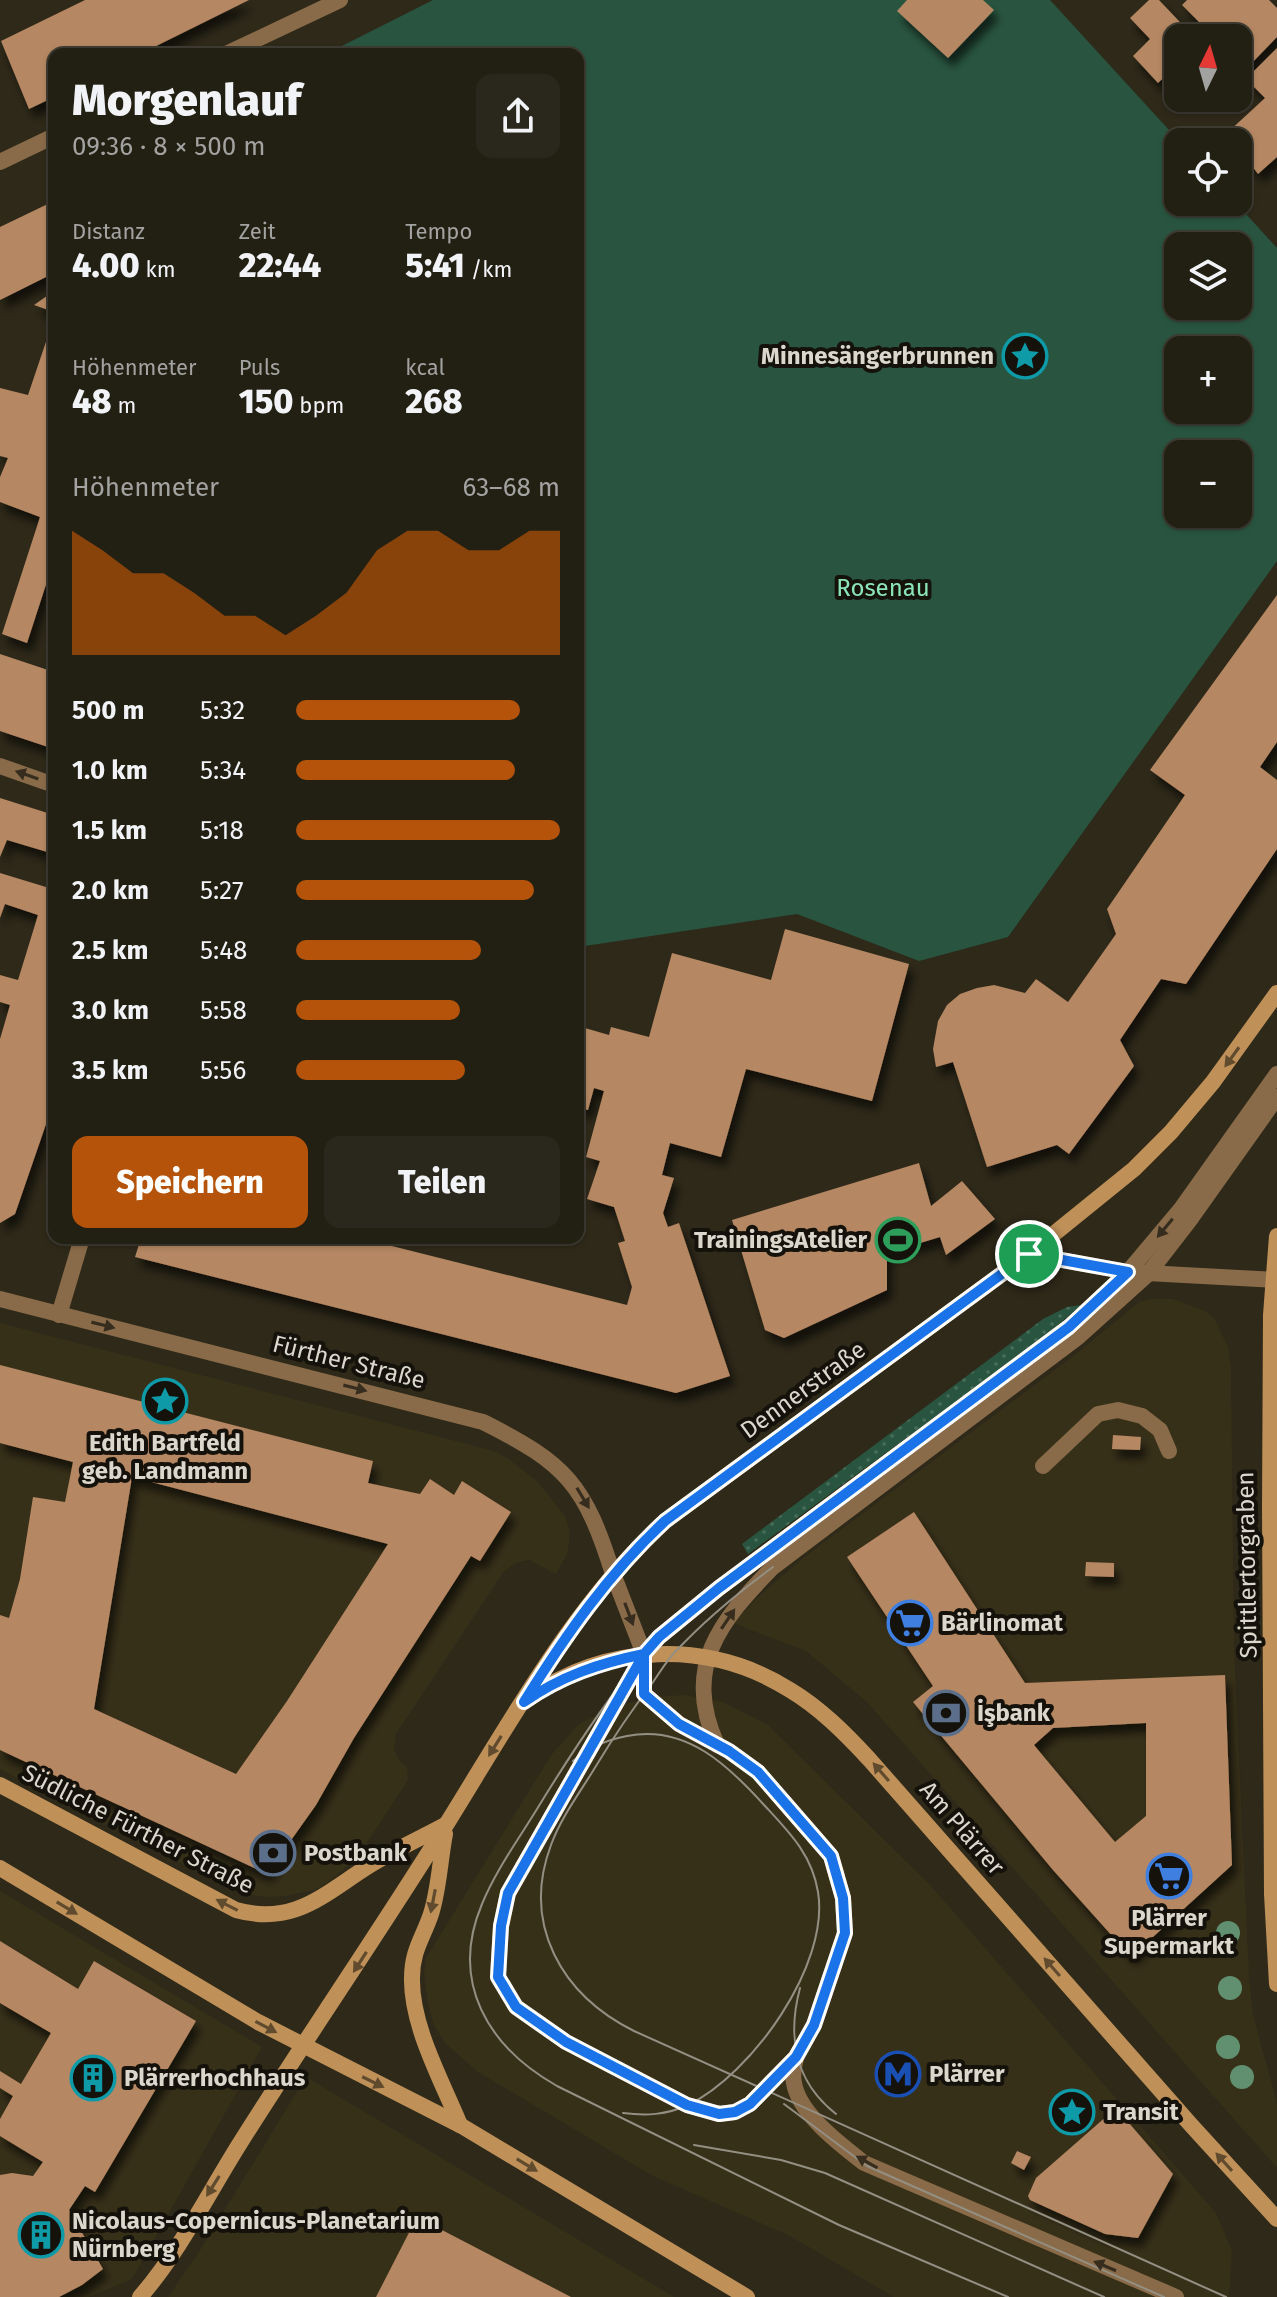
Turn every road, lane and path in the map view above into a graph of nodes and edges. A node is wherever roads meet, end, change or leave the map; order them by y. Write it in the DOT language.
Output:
graph roads {
  1 [pos="340,0"];
  2 [pos="239,48"];
  3 [pos="48,139"];
  4 [pos="0,162"];
  5 [pos="0,766"];
  6 [pos="48,783"];
  7 [pos="1277,993"];
  8 [pos="1277,1074"];
  9 [pos="1277,1097"];
  10 [pos="1277,1236"];
  11 [pos="80,1244"];
  12 [pos="1029,1254"];
  13 [pos="1128,1272"];
  14 [pos="1148,1274"];
  15 [pos="1275,1280"];
  16 [pos="0,1299"];
  17 [pos="59,1315"];
  18 [pos="1169,1451"];
  19 [pos="1043,1466"];
  20 [pos="613,1574"];
  21 [pos="644,1654"];
  22 [pos="707,1657"];
  23 [pos="524,1702"];
  24 [pos="717,1745"];
  25 [pos="0,1785"];
  26 [pos="446,1825"];
  27 [pos="0,1868"];
  28 [pos="302,1908"];
  29 [pos="1277,1984"];
  30 [pos="304,2046"];
  31 [pos="796,2057"];
  32 [pos="460,2125"];
  33 [pos="1277,2219"];
  34 [pos="140,2297"];
  35 [pos="747,2297"];
  36 [pos="1176,2297"];
  1 -- 2 [label="street"];
  3 -- 4 [label="street"];
  6 -- 5 [label="street, one-way"];
  7 -- 12 [label="main road, Dennerstraße, one-way"];
  8 -- 13 [label="street, one-way"];
  9 -- 14 [label="street"];
  10 -- 15 [label="main road, Spittlertorgraben"];
  11 -- 17 [label="street"];
  12 -- 13 [label="street"];
  12 -- 20 [label="main road, Dennerstraße"];
  13 -- 14 [label="street"];
  13 -- 21 [label="street"];
  14 -- 15 [label="street"];
  22 -- 14 [label="street, one-way"];
  15 -- 29 [label="main road, Spittlertorgraben"];
  16 -- 17 [label="street, Fürther Straße"];
  17 -- 20 [label="street, Fürther Straße, one-way"];
  18 -- 19 [label="street"];
  20 -- 21 [label="street, Fürther Straße, one-way"];
  20 -- 23 [label="main road, Am Plärrer"];
  21 -- 22 [label="main road, Am Plärrer"];
  21 -- 23 [label="main road, Am Plärrer"];
  21 -- 24 [label="street"];
  21 -- 31 [label="street"];
  22 -- 24 [label="street"];
  33 -- 22 [label="main road, Am Plärrer, one-way"];
  23 -- 26 [label="main road, Am Plärrer, one-way"];
  24 -- 31 [label="street"];
  28 -- 25 [label="main road, Südliche Fürther Straße, one-way"];
  26 -- 28 [label="main road, Am Plärrer"];
  26 -- 30 [label="main road, Am Plärrer, one-way"];
  26 -- 32 [label="main road, Am Plärrer, one-way"];
  27 -- 30 [label="main road, one-way"];
  30 -- 32 [label="main road, one-way"];
  30 -- 34 [label="main road, Am Plärrer, one-way"];
  36 -- 31 [label="street, one-way"];
  32 -- 35 [label="main road, one-way"];
}
